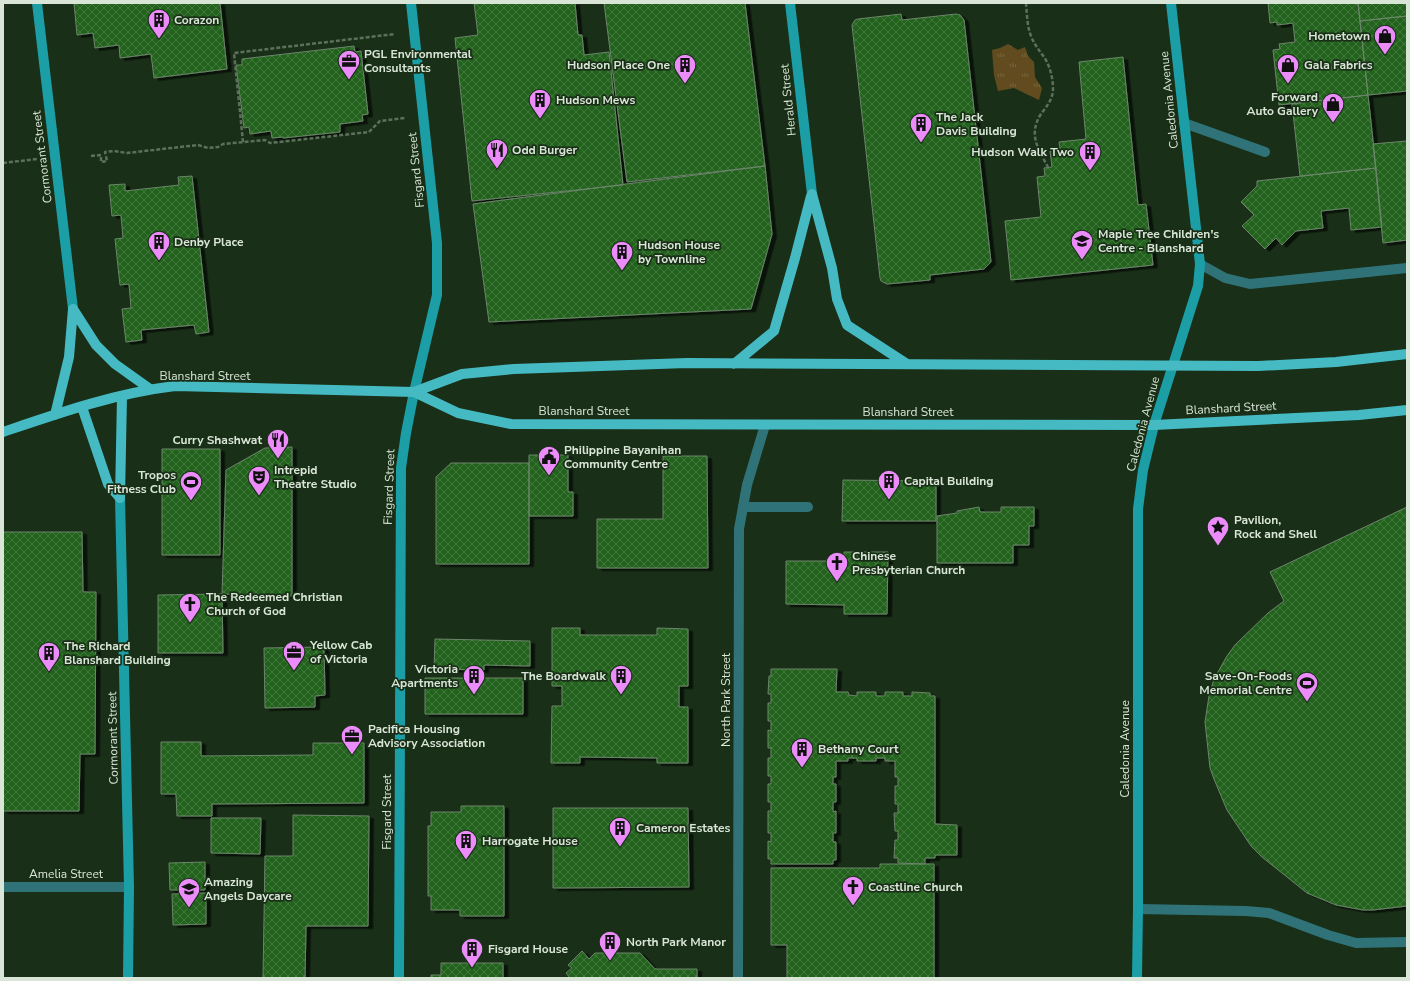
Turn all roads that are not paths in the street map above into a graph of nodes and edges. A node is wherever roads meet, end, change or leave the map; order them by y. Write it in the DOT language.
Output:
graph roads {
  1 [pos="36,3"];
  2 [pos="412,3"];
  3 [pos="790,3"];
  4 [pos="1171,3"];
  5 [pos="1184,123"];
  6 [pos="1265,152"];
  7 [pos="812,194"];
  8 [pos="1200,264"];
  9 [pos="1407,268"];
  10 [pos="72,309"];
  11 [pos="1407,354"];
  12 [pos="734,364"];
  13 [pos="907,364"];
  14 [pos="1172,366"];
  15 [pos="150,389"];
  16 [pos="414,392"];
  17 [pos="122,396"];
  18 [pos="82,407"];
  19 [pos="1407,410"];
  20 [pos="54,415"];
  21 [pos="765,425"];
  22 [pos="1154,425"];
  23 [pos="3,432"];
  24 [pos="120,498"];
  25 [pos="743,507"];
  26 [pos="808,507"];
  27 [pos="3,887"];
  28 [pos="129,887"];
  29 [pos="1138,909"];
  30 [pos="1407,942"];
  31 [pos="128,978"];
  32 [pos="399,978"];
  33 [pos="738,978"];
  34 [pos="1137,978"];
  1 -- 10 [label="street, Cormorant Street"];
  2 -- 16 [label="street, Fisgard Street"];
  3 -- 7 [label="street, Herald Street"];
  4 -- 5 [label="street, Caledonia Avenue"];
  5 -- 6 [label="street"];
  5 -- 8 [label="street, Caledonia Avenue"];
  7 -- 12 [label="main road"];
  7 -- 13 [label="main road"];
  8 -- 9 [label="street"];
  8 -- 14 [label="street, Caledonia Avenue"];
  10 -- 15 [label="main road"];
  10 -- 20 [label="main road"];
  11 -- 14 [label="main road, Blanshard Street"];
  12 -- 13 [label="main road, Blanshard Street"];
  12 -- 16 [label="main road, Blanshard Street"];
  13 -- 14 [label="main road, Blanshard Street"];
  14 -- 22 [label="street, Caledonia Avenue"];
  15 -- 16 [label="main road, Blanshard Street"];
  15 -- 17 [label="main road, Blanshard Street"];
  16 -- 21 [label="main road, Blanshard Street"];
  16 -- 32 [label="street, Fisgard Street"];
  17 -- 18 [label="main road, Blanshard Street"];
  17 -- 24 [label="main road"];
  18 -- 20 [label="main road, Blanshard Street"];
  18 -- 24 [label="main road"];
  19 -- 22 [label="main road, Blanshard Street"];
  20 -- 23 [label="main road, Blanshard Street"];
  21 -- 22 [label="main road, Blanshard Street"];
  21 -- 25 [label="street, North Park Street"];
  22 -- 29 [label="street, Caledonia Avenue"];
  24 -- 28 [label="street, Cormorant Street"];
  25 -- 26 [label="street"];
  25 -- 33 [label="street, North Park Street"];
  27 -- 28 [label="street, Amelia Street"];
  28 -- 31 [label="street, Cormorant Street"];
  29 -- 30 [label="street"];
  29 -- 34 [label="street, Caledonia Avenue"];
}
